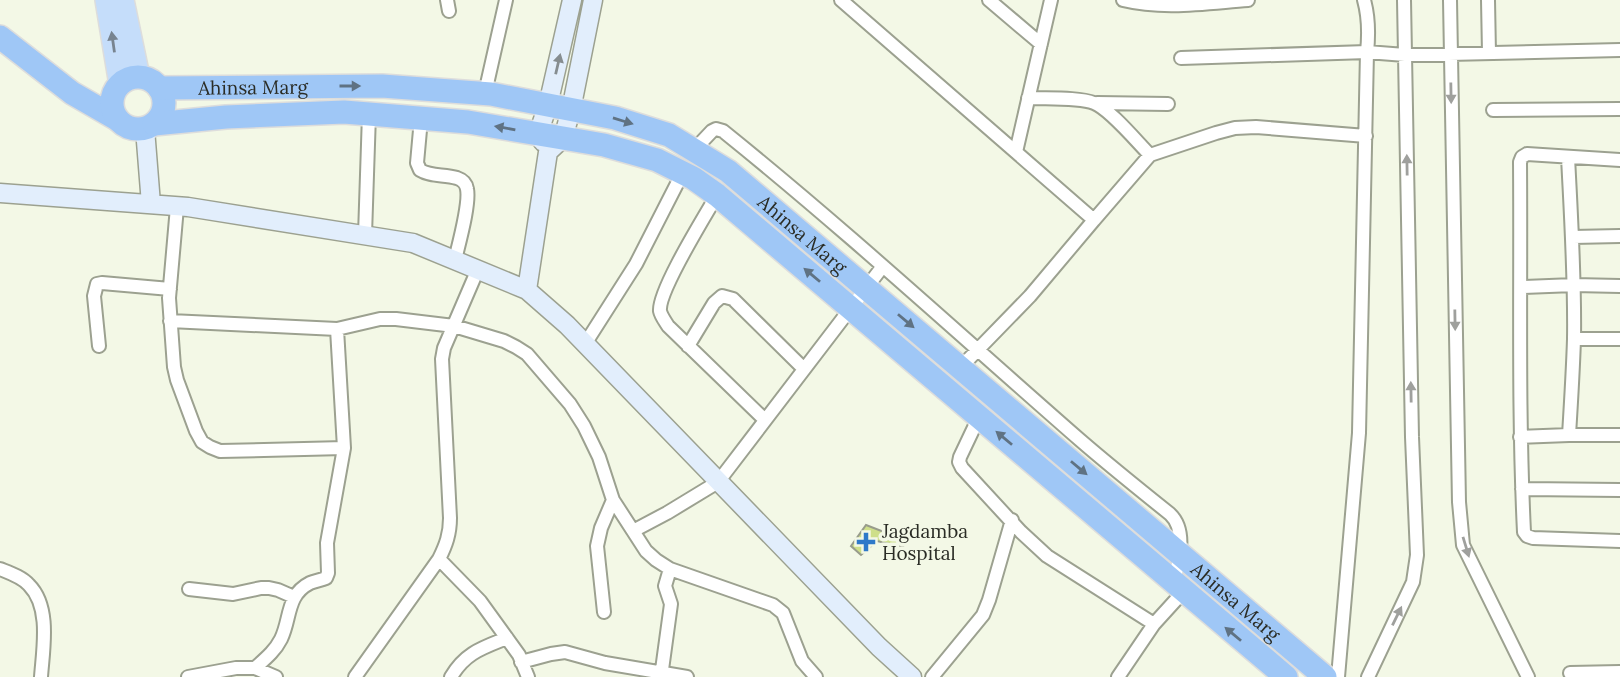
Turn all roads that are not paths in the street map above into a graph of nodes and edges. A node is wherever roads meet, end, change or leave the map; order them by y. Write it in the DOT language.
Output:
graph roads {
  1 [pos="106,0"];
  2 [pos="123,0"];
  3 [pos="506,0"];
  4 [pos="572,0"];
  5 [pos="593,0"];
  6 [pos="841,0"];
  7 [pos="989,0"];
  8 [pos="1051,0"];
  9 [pos="1123,0"];
  10 [pos="1248,0"];
  11 [pos="1364,0"];
  12 [pos="1404,0"];
  13 [pos="1450,0"];
  14 [pos="1488,0"];
  15 [pos="1,27"];
  16 [pos="1041,44"];
  17 [pos="1620,50"];
  18 [pos="1367,52"];
  19 [pos="1489,53"];
  20 [pos="1451,54"];
  21 [pos="1405,55"];
  22 [pos="1181,58"];
  23 [pos="485,93"];
  24 [pos="129,94"];
  25 [pos="1028,98"];
  26 [pos="1096,103"];
  27 [pos="1168,104"];
  28 [pos="548,105"];
  29 [pos="1620,109"];
  30 [pos="571,110"];
  31 [pos="1493,110"];
  32 [pos="369,114"];
  33 [pos="421,118"];
  34 [pos="149,127"];
  35 [pos="1366,136"];
  36 [pos="550,141"];
  37 [pos="694,150"];
  38 [pos="1016,152"];
  39 [pos="1150,155"];
  40 [pos="1568,157"];
  41 [pos="1620,160"];
  42 [pos="683,172"];
  43 [pos="0,193"];
  44 [pos="717,195"];
  45 [pos="151,204"];
  46 [pos="177,206"];
  47 [pos="1094,220"];
  48 [pos="365,235"];
  49 [pos="1620,236"];
  50 [pos="1573,237"];
  51 [pos="455,260"];
  52 [pos="883,266"];
  53 [pos="478,269"];
  54 [pos="1574,285"];
  55 [pos="1620,286"];
  56 [pos="1521,287"];
  57 [pos="866,288"];
  58 [pos="170,289"];
  59 [pos="527,290"];
  60 [pos="851,308"];
  61 [pos="170,321"];
  62 [pos="454,326"];
  63 [pos="337,329"];
  64 [pos="1574,339"];
  65 [pos="1620,339"];
  66 [pos="585,344"];
  67 [pos="688,345"];
  68 [pos="99,346"];
  69 [pos="978,349"];
  70 [pos="960,368"];
  71 [pos="804,369"];
  72 [pos="979,417"];
  73 [pos="765,420"];
  74 [pos="1569,435"];
  75 [pos="1620,435"];
  76 [pos="1520,437"];
  77 [pos="344,448"];
  78 [pos="718,482"];
  79 [pos="1522,489"];
  80 [pos="1620,490"];
  81 [pos="613,500"];
  82 [pos="1012,520"];
  83 [pos="633,531"];
  84 [pos="1620,541"];
  85 [pos="1180,553"];
  86 [pos="439,559"];
  87 [pos="0,569"];
  88 [pos="670,569"];
  89 [pos="1179,587"];
  90 [pos="189,589"];
  91 [pos="294,597"];
  92 [pos="604,612"];
  93 [pos="1154,624"];
  94 [pos="507,638"];
  95 [pos="521,662"];
  96 [pos="255,668"];
  97 [pos="1620,672"];
  98 [pos="1570,673"];
  99 [pos="661,674"];
  100 [pos="41,677"];
  101 [pos="188,677"];
  102 [pos="276,677"];
  103 [pos="355,677"];
  104 [pos="451,677"];
  105 [pos="528,677"];
  106 [pos="687,677"];
  107 [pos="816,677"];
  108 [pos="912,677"];
  109 [pos="932,677"];
  110 [pos="1118,677"];
  111 [pos="1286,677"];
  112 [pos="1325,677"];
  113 [pos="1338,677"];
  114 [pos="1368,677"];
  115 [pos="1528,677"];
  24 -- 1 [label="main road, one-way"];
  2 -- 24 [label="main road"];
  3 -- 23 [label="street"];
  28 -- 4 [label="street, one-way"];
  5 -- 30 [label="street"];
  6 -- 38 [label="street"];
  7 -- 16 [label="street"];
  8 -- 16 [label="street"];
  9 -- 10 [label="street"];
  11 -- 18 [label="street"];
  12 -- 21 [label="street"];
  13 -- 20 [label="street"];
  14 -- 19 [label="street"];
  15 -- 24 [label="highway"];
  16 -- 25 [label="street"];
  17 -- 19 [label="street"];
  18 -- 21 [label="street"];
  18 -- 22 [label="street"];
  18 -- 35 [label="street"];
  19 -- 20 [label="street"];
  20 -- 21 [label="street"];
  20 -- 115 [label="street, one-way"];
  114 -- 21 [label="street, one-way"];
  24 -- 23 [label="highway, Ahinsa Marg, one-way"];
  23 -- 28 [label="highway, Ahinsa Marg"];
  24 -- 34 [label="highway"];
  24 -- 34 [label="highway"];
  25 -- 26 [label="street"];
  25 -- 38 [label="street"];
  26 -- 27 [label="street"];
  26 -- 39 [label="street"];
  28 -- 30 [label="highway, Ahinsa Marg"];
  28 -- 36 [label="street"];
  29 -- 31 [label="street"];
  30 -- 36 [label="street"];
  30 -- 37 [label="highway, Ahinsa Marg, one-way"];
  32 -- 33 [label="highway, Ahinsa Marg"];
  32 -- 34 [label="highway, Ahinsa Marg"];
  32 -- 48 [label="street"];
  36 -- 33 [label="highway, Ahinsa Marg, one-way"];
  33 -- 51 [label="street"];
  34 -- 45 [label="street"];
  35 -- 39 [label="street"];
  35 -- 113 [label="street"];
  36 -- 42 [label="highway, Ahinsa Marg"];
  36 -- 59 [label="street"];
  37 -- 52 [label="street"];
  37 -- 57 [label="highway, Ahinsa Marg"];
  38 -- 47 [label="street"];
  39 -- 47 [label="street"];
  40 -- 41 [label="street"];
  40 -- 50 [label="street"];
  40 -- 56 [label="street"];
  42 -- 44 [label="highway, Ahinsa Marg"];
  42 -- 66 [label="street"];
  43 -- 45 [label="street"];
  60 -- 44 [label="highway, Ahinsa Marg, one-way"];
  44 -- 67 [label="street"];
  45 -- 46 [label="street"];
  46 -- 48 [label="street"];
  46 -- 58 [label="street"];
  47 -- 69 [label="street"];
  48 -- 51 [label="street"];
  49 -- 50 [label="street"];
  50 -- 54 [label="street"];
  51 -- 53 [label="street"];
  52 -- 57 [label="street"];
  52 -- 69 [label="street"];
  53 -- 59 [label="street"];
  53 -- 62 [label="street"];
  54 -- 55 [label="street"];
  54 -- 56 [label="street"];
  54 -- 64 [label="street"];
  56 -- 76 [label="street"];
  57 -- 60 [label="street"];
  57 -- 70 [label="highway, Ahinsa Marg, one-way"];
  58 -- 61 [label="street"];
  58 -- 68 [label="street"];
  59 -- 66 [label="street"];
  60 -- 71 [label="street"];
  60 -- 72 [label="highway, Ahinsa Marg"];
  61 -- 63 [label="street"];
  61 -- 77 [label="street"];
  62 -- 63 [label="street"];
  62 -- 81 [label="street"];
  62 -- 86 [label="street"];
  63 -- 77 [label="street"];
  64 -- 65 [label="street"];
  64 -- 74 [label="street"];
  66 -- 78 [label="street"];
  67 -- 71 [label="street"];
  67 -- 73 [label="street"];
  69 -- 70 [label="street"];
  69 -- 85 [label="street"];
  70 -- 85 [label="highway, Ahinsa Marg, one-way"];
  71 -- 73 [label="street"];
  72 -- 82 [label="street"];
  89 -- 72 [label="highway, Ahinsa Marg, one-way"];
  73 -- 78 [label="street"];
  74 -- 75 [label="street"];
  74 -- 76 [label="street"];
  76 -- 79 [label="street"];
  77 -- 91 [label="street"];
  78 -- 83 [label="street"];
  78 -- 108 [label="street"];
  79 -- 80 [label="street"];
  79 -- 84 [label="street"];
  81 -- 83 [label="street"];
  81 -- 92 [label="street"];
  82 -- 93 [label="street"];
  82 -- 109 [label="street"];
  83 -- 88 [label="street"];
  85 -- 89 [label="street"];
  85 -- 112 [label="highway, Ahinsa Marg"];
  86 -- 94 [label="street"];
  86 -- 103 [label="street"];
  87 -- 100 [label="street"];
  88 -- 99 [label="street"];
  88 -- 107 [label="street"];
  89 -- 93 [label="street"];
  111 -- 89 [label="highway, Ahinsa Marg, one-way"];
  90 -- 91 [label="street"];
  91 -- 96 [label="street"];
  93 -- 110 [label="street"];
  94 -- 95 [label="street"];
  94 -- 104 [label="street"];
  95 -- 99 [label="street"];
  95 -- 105 [label="street"];
  96 -- 101 [label="street"];
  96 -- 102 [label="street"];
  97 -- 98 [label="street"];
  99 -- 106 [label="street"];
}
